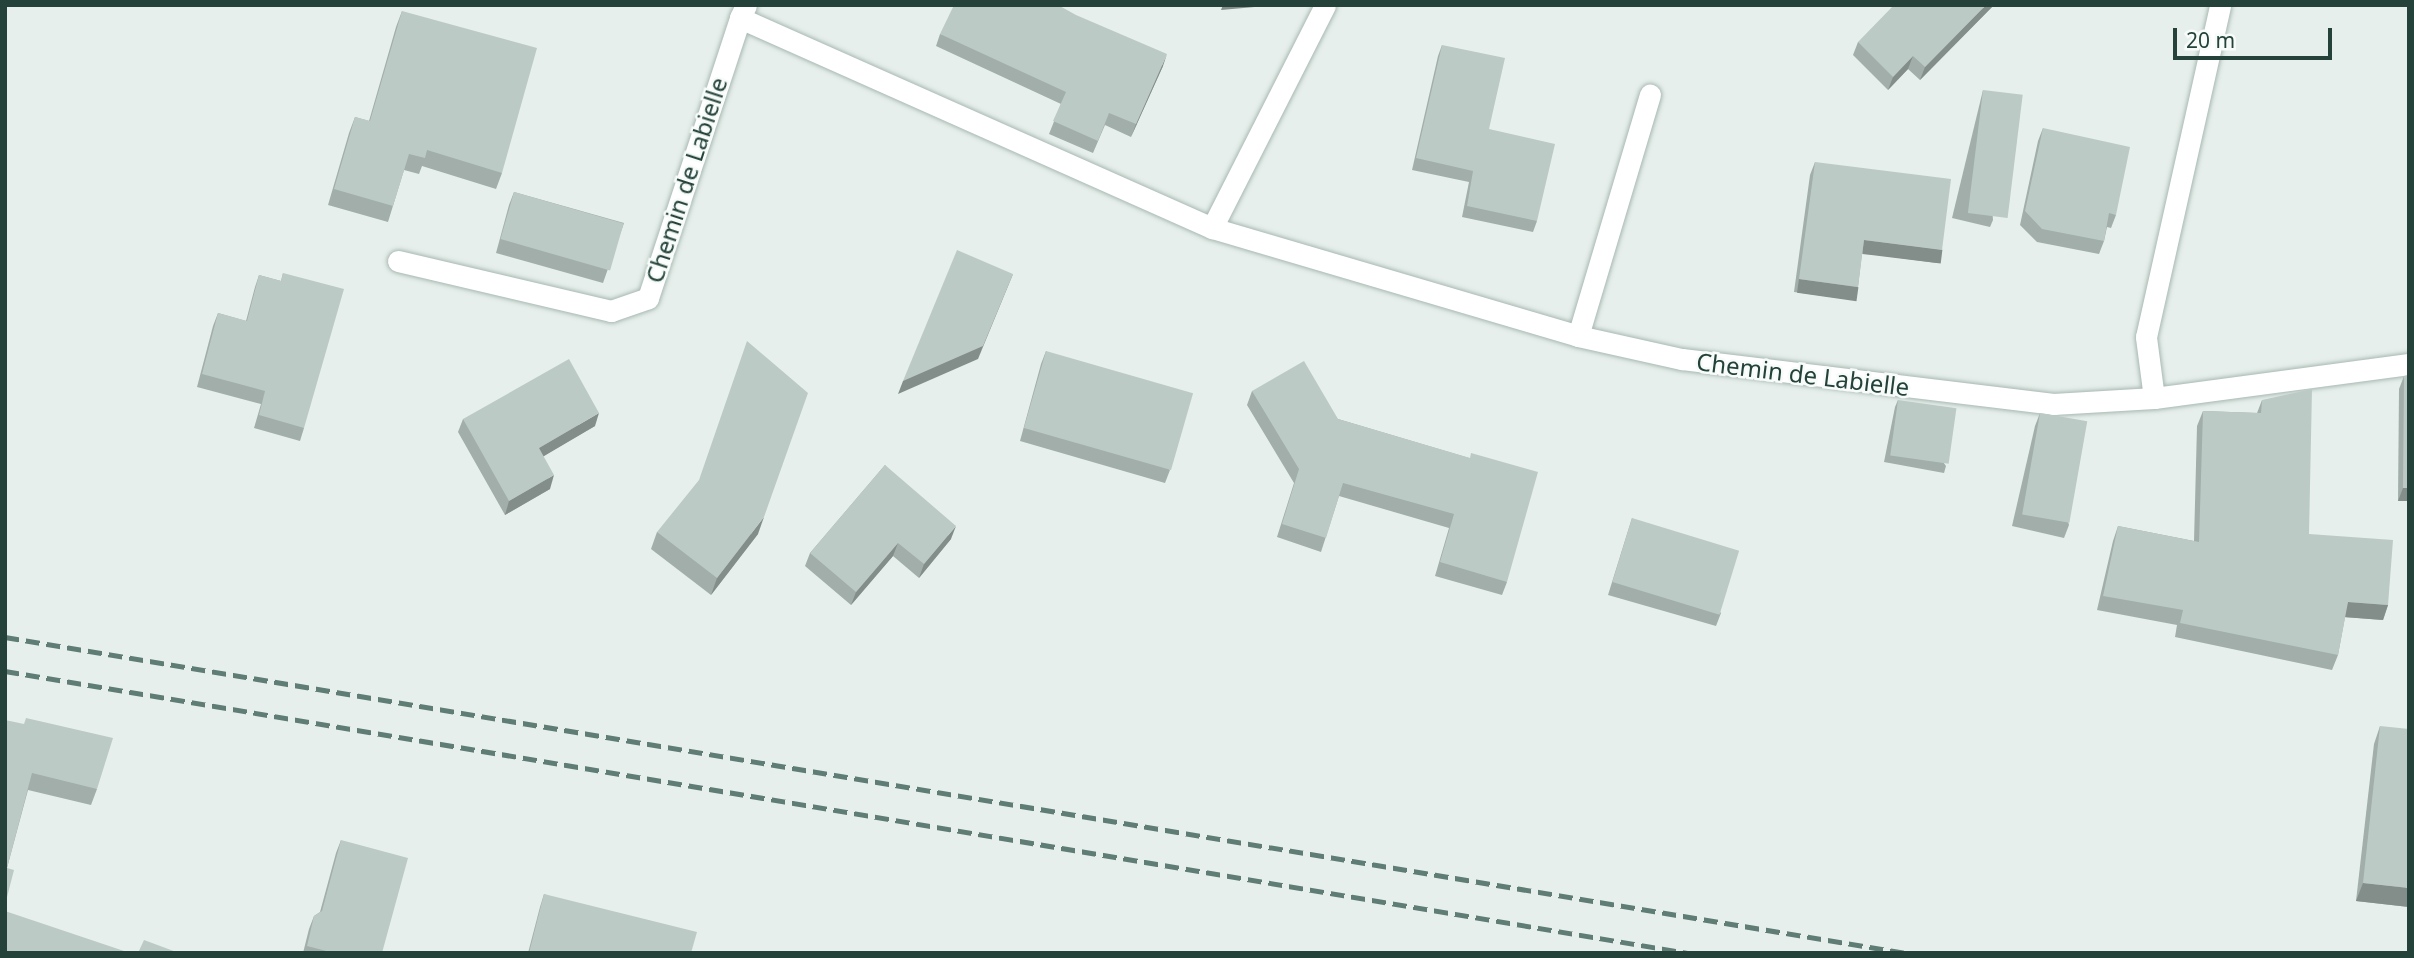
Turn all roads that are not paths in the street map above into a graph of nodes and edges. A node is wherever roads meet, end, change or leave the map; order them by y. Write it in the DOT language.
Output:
graph roads {
  1 [pos="1325,5"];
  2 [pos="2220,5"];
  3 [pos="743,11"];
  4 [pos="1650,94"];
  5 [pos="1212,228"];
  6 [pos="398,261"];
  7 [pos="1578,336"];
  8 [pos="2409,364"];
  9 [pos="2154,398"];
  1 -- 5 [label="street"];
  2 -- 9 [label="street"];
  3 -- 5 [label="street, Chemin de Labielle"];
  3 -- 6 [label="street, Chemin de Labielle"];
  4 -- 7 [label="street"];
  5 -- 7 [label="street, Chemin de Labielle"];
  7 -- 9 [label="street, Chemin de Labielle"];
  8 -- 9 [label="street, Chemin de Labielle"];
}
